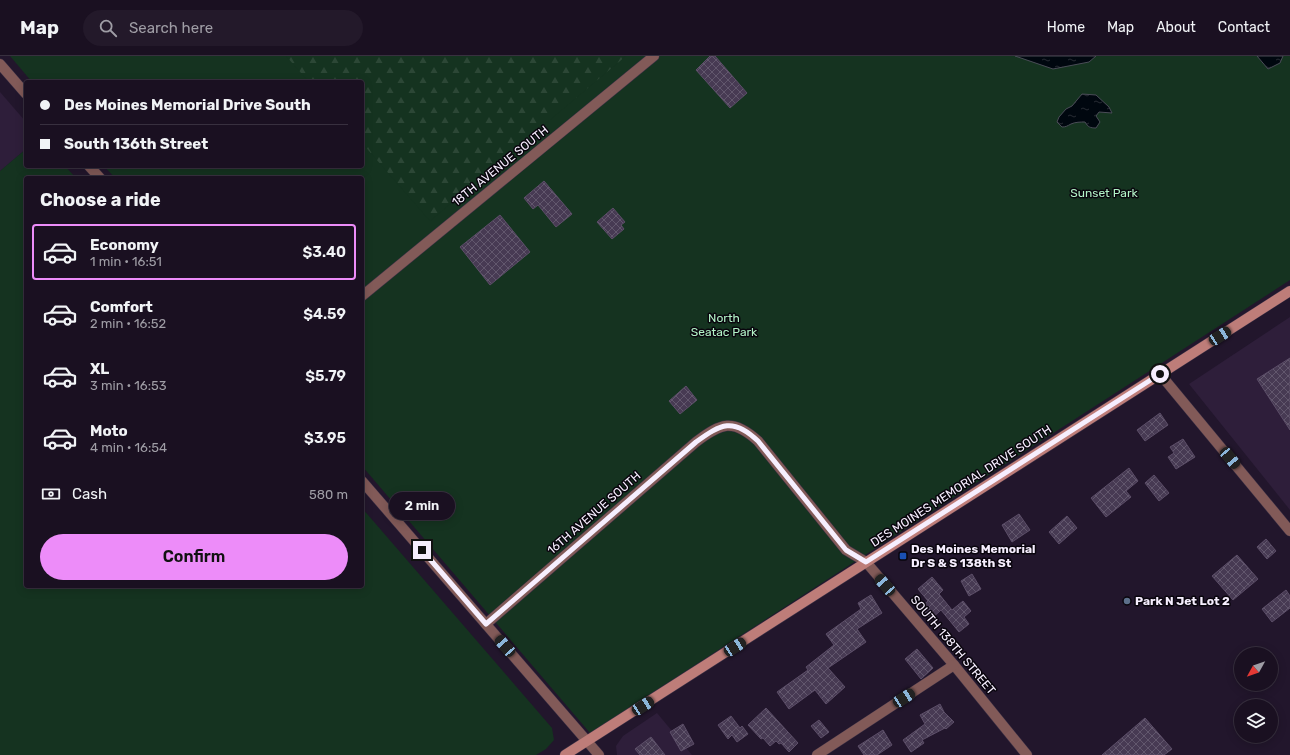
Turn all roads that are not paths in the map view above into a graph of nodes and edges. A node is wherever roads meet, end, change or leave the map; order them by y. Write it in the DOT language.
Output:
graph roads {
  1 [pos="654,56"];
  2 [pos="0,64"];
  3 [pos="24,92"];
  4 [pos="91,168"];
  5 [pos="98,176"];
  6 [pos="1290,291"];
  7 [pos="364,294"];
  8 [pos="1160,374"];
  9 [pos="722,426"];
  10 [pos="364,483"];
  11 [pos="1290,531"];
  12 [pos="866,562"];
  13 [pos="486,624"];
  14 [pos="954,665"];
  15 [pos="588,741"];
  16 [pos="565,755"];
  17 [pos="599,755"];
  18 [pos="818,755"];
  19 [pos="1027,755"];
  1 -- 7 [label="street, 18TH AVENUE SOUTH"];
  2 -- 3 [label="street"];
  4 -- 5 [label="street"];
  6 -- 8 [label="main road, DES MOINES MEMORIAL DRIVE SOUTH"];
  8 -- 11 [label="street"];
  8 -- 12 [label="main road, DES MOINES MEMORIAL DRIVE SOUTH"];
  9 -- 12 [label="street, SOUTH 138TH STREET"];
  9 -- 13 [label="street, 16TH AVENUE SOUTH"];
  10 -- 13 [label="street"];
  12 -- 14 [label="street, SOUTH 138TH STREET"];
  12 -- 15 [label="main road, DES MOINES MEMORIAL DRIVE SOUTH"];
  13 -- 15 [label="street"];
  14 -- 18 [label="street"];
  14 -- 19 [label="street, SOUTH 138TH STREET"];
  15 -- 16 [label="main road, DES MOINES MEMORIAL DRIVE SOUTH"];
  15 -- 17 [label="street"];
}
